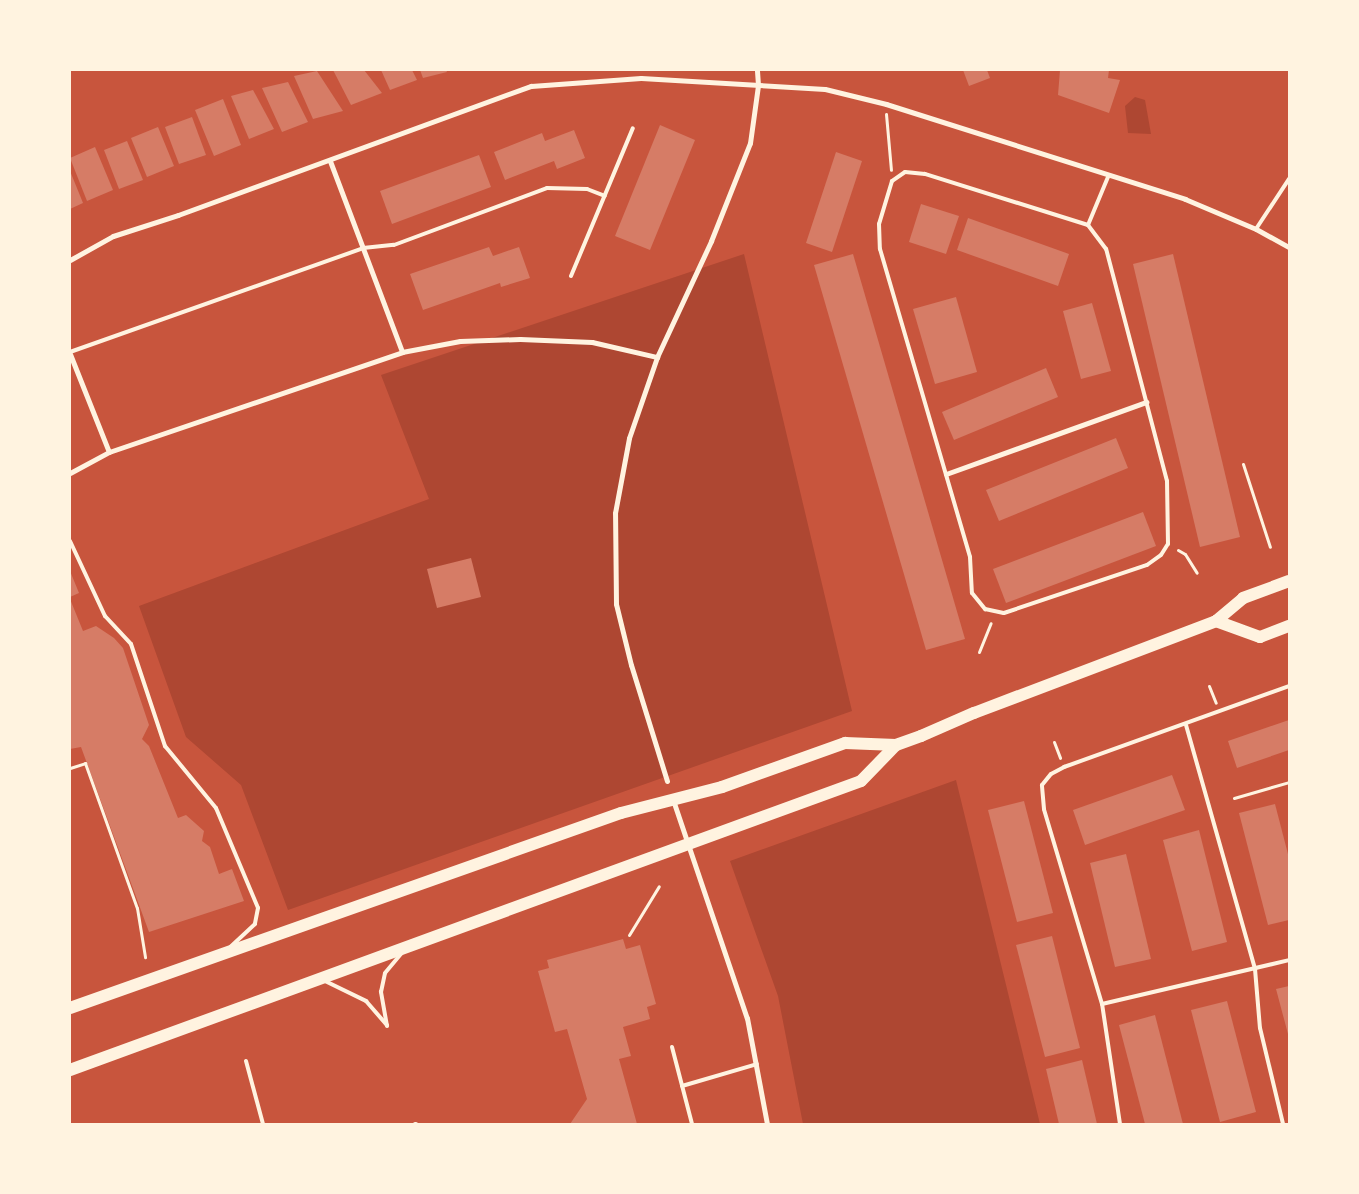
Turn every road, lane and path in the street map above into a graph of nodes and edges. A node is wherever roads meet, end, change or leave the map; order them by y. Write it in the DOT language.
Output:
graph roads {
  1 [pos="757,70"];
  2 [pos="758,85"];
  3 [pos="886,104"];
  4 [pos="633,128"];
  5 [pos="330,160"];
  6 [pos="1108,177"];
  7 [pos="1289,179"];
  8 [pos="892,181"];
  9 [pos="605,196"];
  10 [pos="1088,225"];
  11 [pos="1256,229"];
  12 [pos="1289,247"];
  13 [pos="363,248"];
  14 [pos="70,260"];
  15 [pos="571,276"];
  16 [pos="402,352"];
  17 [pos="70,353"];
  18 [pos="657,357"];
  19 [pos="1146,402"];
  20 [pos="109,452"];
  21 [pos="1243,464"];
  22 [pos="70,473"];
  23 [pos="946,474"];
  24 [pos="70,541"];
  25 [pos="1270,547"];
  26 [pos="1178,550"];
  27 [pos="1197,573"];
  28 [pos="1289,582"];
  29 [pos="1216,621"];
  30 [pos="991,623"];
  31 [pos="1289,626"];
  32 [pos="979,652"];
  33 [pos="1209,686"];
  34 [pos="1289,686"];
  35 [pos="1219,711"];
  36 [pos="1186,725"];
  37 [pos="1054,742"];
  38 [pos="896,745"];
  39 [pos="88,766"];
  40 [pos="1064,767"];
  41 [pos="70,768"];
  42 [pos="90,779"];
  43 [pos="667,781"];
  44 [pos="1289,782"];
  45 [pos="98,791"];
  46 [pos="1234,798"];
  47 [pos="673,800"];
  48 [pos="100,804"];
  49 [pos="105,812"];
  50 [pos="107,825"];
  51 [pos="113,834"];
  52 [pos="688,844"];
  53 [pos="115,846"];
  54 [pos="659,886"];
  55 [pos="135,895"];
  56 [pos="137,908"];
  57 [pos="629,936"];
  58 [pos="410,945"];
  59 [pos="221,955"];
  60 [pos="145,957"];
  61 [pos="1289,960"];
  62 [pos="1255,969"];
  63 [pos="318,979"];
  64 [pos="1102,1004"];
  65 [pos="70,1008"];
  66 [pos="672,1047"];
  67 [pos="246,1061"];
  68 [pos="758,1063"];
  69 [pos="70,1070"];
  70 [pos="682,1086"];
  71 [pos="263,1124"];
  72 [pos="692,1124"];
  73 [pos="767,1124"];
  74 [pos="1120,1124"];
  75 [pos="1283,1124"];
  1 -- 2 [label="street"];
  2 -- 3 [label="street"];
  2 -- 5 [label="street"];
  2 -- 18 [label="street"];
  3 -- 6 [label="street"];
  3 -- 8 [label="path"];
  4 -- 9 [label="lane"];
  5 -- 13 [label="street"];
  5 -- 14 [label="street"];
  6 -- 10 [label="lane"];
  6 -- 11 [label="street"];
  7 -- 11 [label="lane"];
  8 -- 10 [label="lane"];
  8 -- 23 [label="lane"];
  9 -- 13 [label="lane"];
  9 -- 15 [label="lane"];
  10 -- 19 [label="lane"];
  11 -- 12 [label="street"];
  13 -- 16 [label="street"];
  13 -- 17 [label="lane"];
  16 -- 18 [label="street"];
  16 -- 20 [label="street"];
  17 -- 20 [label="street"];
  18 -- 43 [label="street"];
  19 -- 23 [label="street"];
  19 -- 23 [label="lane"];
  20 -- 22 [label="street"];
  21 -- 25 [label="path"];
  24 -- 59 [label="lane"];
  26 -- 27 [label="path"];
  28 -- 29 [label="main road"];
  29 -- 31 [label="main road"];
  29 -- 38 [label="main road"];
  30 -- 32 [label="path"];
  33 -- 35 [label="path"];
  34 -- 35 [label="lane"];
  35 -- 36 [label="lane"];
  36 -- 40 [label="lane"];
  36 -- 62 [label="lane"];
  37 -- 40 [label="path"];
  38 -- 47 [label="main road"];
  38 -- 52 [label="main road"];
  39 -- 42 [label="path"];
  40 -- 64 [label="lane"];
  41 -- 42 [label="path"];
  42 -- 48 [label="path"];
  44 -- 46 [label="path"];
  45 -- 48 [label="path"];
  47 -- 52 [label="street"];
  47 -- 59 [label="main road"];
  48 -- 50 [label="path"];
  49 -- 50 [label="path"];
  50 -- 53 [label="path"];
  51 -- 53 [label="path"];
  52 -- 58 [label="main road"];
  52 -- 68 [label="street"];
  53 -- 56 [label="path"];
  54 -- 57 [label="path"];
  55 -- 56 [label="path"];
  56 -- 60 [label="path"];
  58 -- 63 [label="main road"];
  58 -- 63 [label="lane"];
  59 -- 65 [label="main road"];
  61 -- 62 [label="lane"];
  62 -- 64 [label="lane"];
  62 -- 75 [label="lane"];
  63 -- 69 [label="main road"];
  64 -- 74 [label="lane"];
  66 -- 70 [label="lane"];
  67 -- 71 [label="lane"];
  68 -- 70 [label="lane"];
  68 -- 73 [label="street"];
  70 -- 72 [label="lane"];
}
